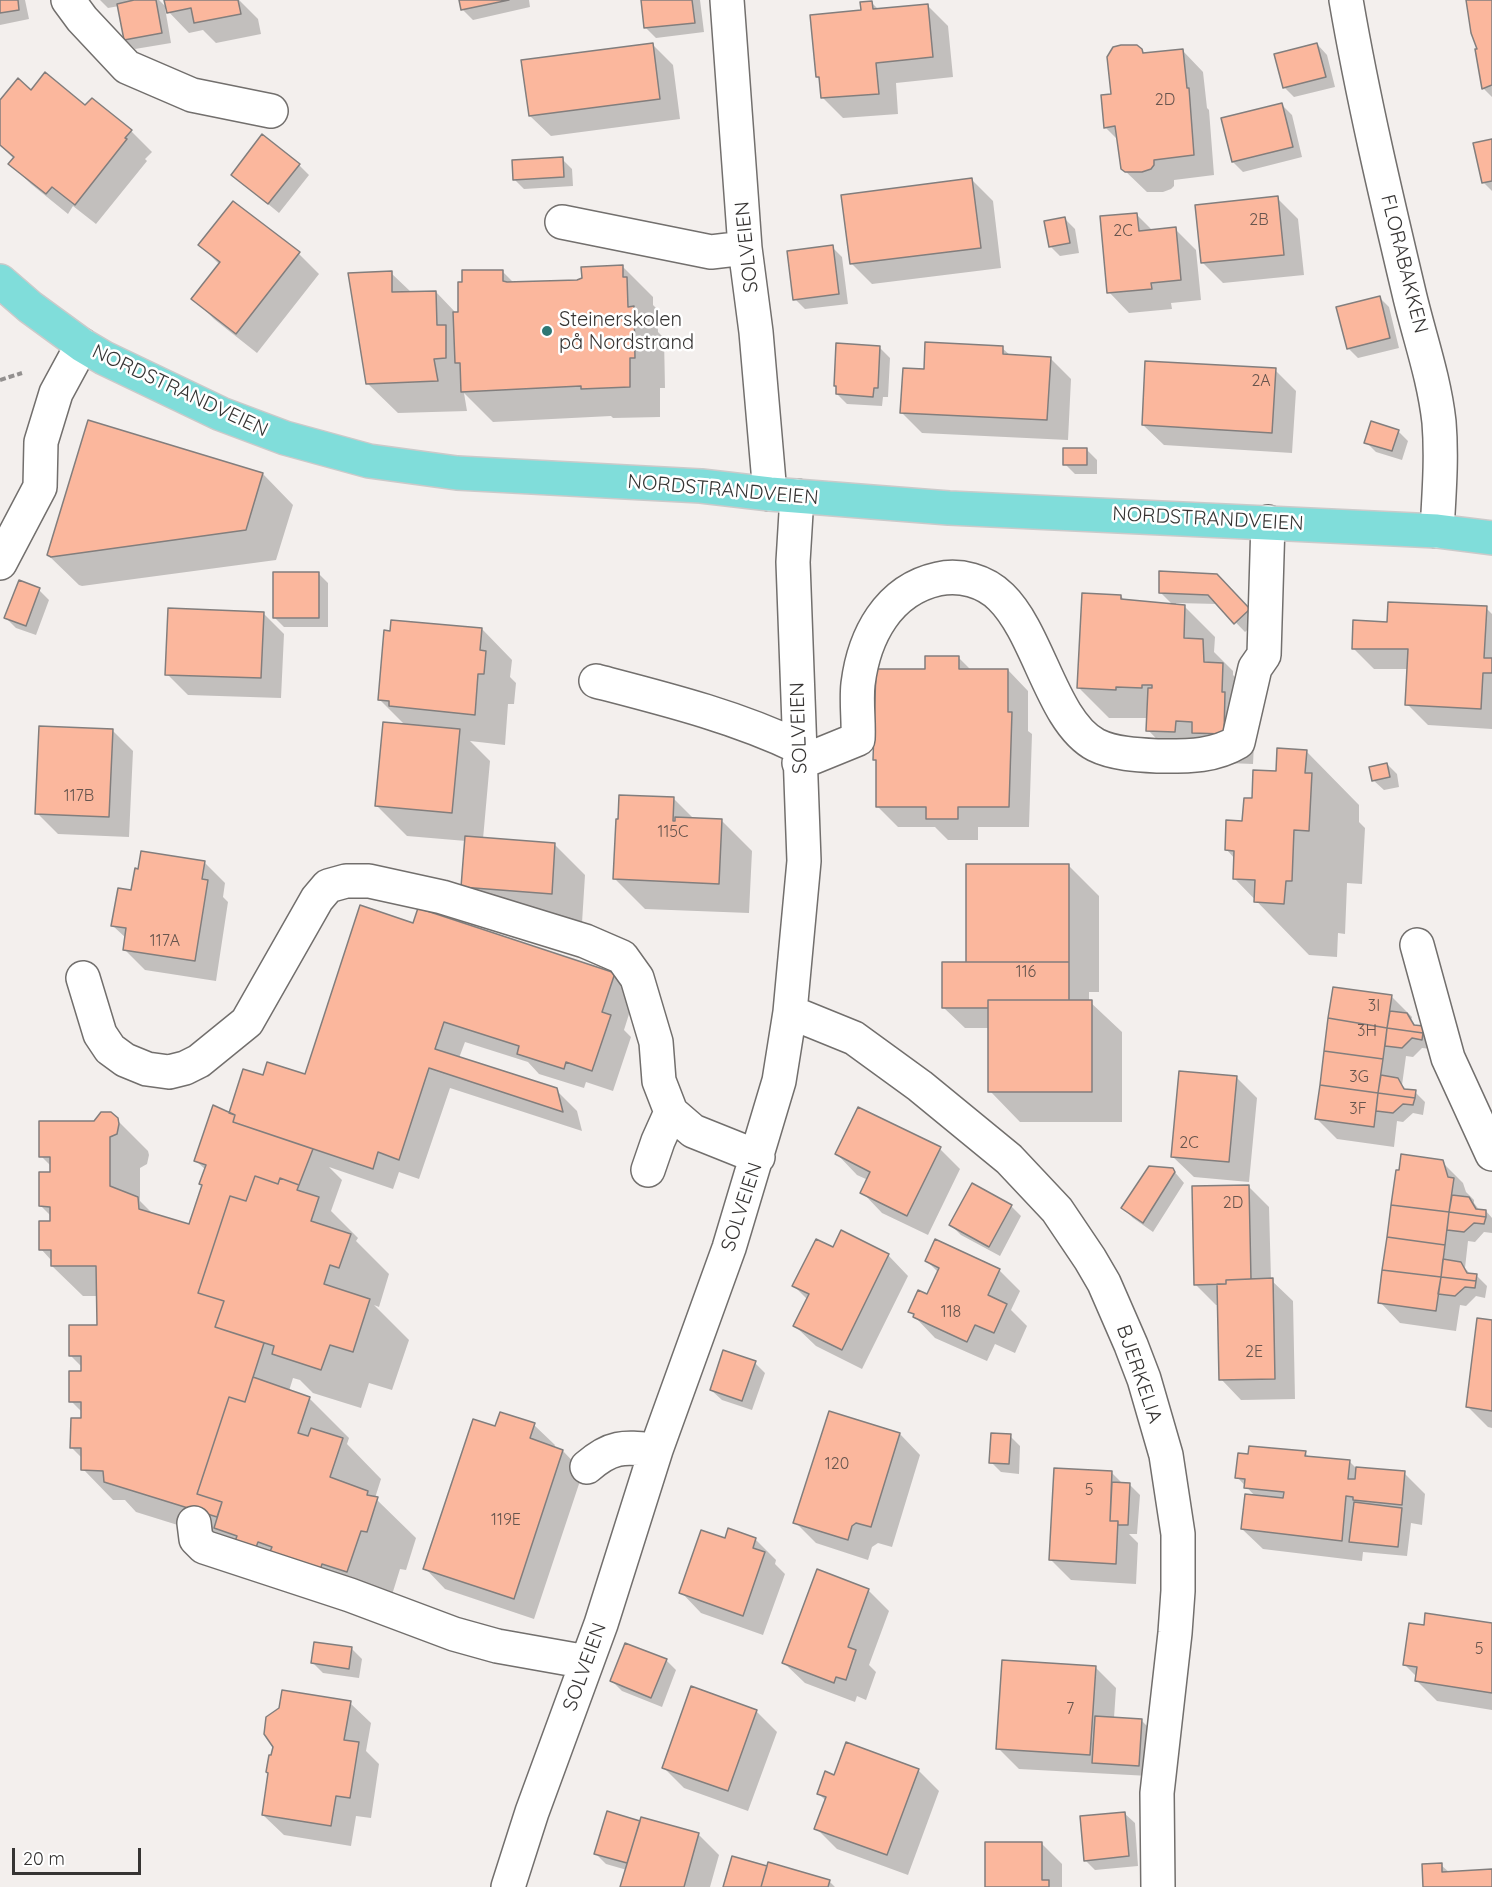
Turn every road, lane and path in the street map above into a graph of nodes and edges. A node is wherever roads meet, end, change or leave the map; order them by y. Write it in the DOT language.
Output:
graph roads {
  1 [pos="68,0"];
  2 [pos="727,0"];
  3 [pos="1346,0"];
  4 [pos="271,111"];
  5 [pos="562,222"];
  6 [pos="745,248"];
  7 [pos="0,281"];
  8 [pos="82,345"];
  9 [pos="28,371"];
  10 [pos="0,380"];
  11 [pos="784,495"];
  12 [pos="1269,522"];
  13 [pos="1437,531"];
  14 [pos="1492,538"];
  15 [pos="0,563"];
  16 [pos="596,681"];
  17 [pos="799,755"];
  18 [pos="1417,945"];
  19 [pos="83,978"];
  20 [pos="790,1012"];
  21 [pos="671,1112"];
  22 [pos="1492,1154"];
  23 [pos="758,1157"];
  24 [pos="648,1170"];
  25 [pos="656,1450"];
  26 [pos="587,1467"];
  27 [pos="194,1523"];
  28 [pos="586,1662"];
  29 [pos="508,1887"];
  30 [pos="1158,1887"];
  1 -- 4 [label="street"];
  2 -- 6 [label="street, SOLVEIEN"];
  3 -- 13 [label="street, FLORABAKKEN"];
  5 -- 6 [label="street"];
  6 -- 11 [label="street, SOLVEIEN"];
  7 -- 8 [label="main road, NORDSTRANDVEIEN"];
  8 -- 11 [label="main road, NORDSTRANDVEIEN"];
  8 -- 15 [label="street"];
  9 -- 10 [label="path"];
  11 -- 12 [label="main road, NORDSTRANDVEIEN"];
  11 -- 17 [label="street, SOLVEIEN"];
  12 -- 13 [label="main road, NORDSTRANDVEIEN"];
  12 -- 17 [label="street"];
  13 -- 14 [label="main road, NORDSTRANDVEIEN"];
  16 -- 17 [label="street"];
  17 -- 20 [label="street, SOLVEIEN"];
  18 -- 22 [label="street"];
  19 -- 21 [label="street"];
  20 -- 23 [label="street, SOLVEIEN"];
  20 -- 30 [label="street, BJERKELIA"];
  21 -- 23 [label="street"];
  21 -- 24 [label="street"];
  23 -- 25 [label="street, SOLVEIEN"];
  25 -- 26 [label="street"];
  25 -- 28 [label="street, SOLVEIEN"];
  27 -- 28 [label="street"];
  28 -- 29 [label="street, SOLVEIEN"];
}
